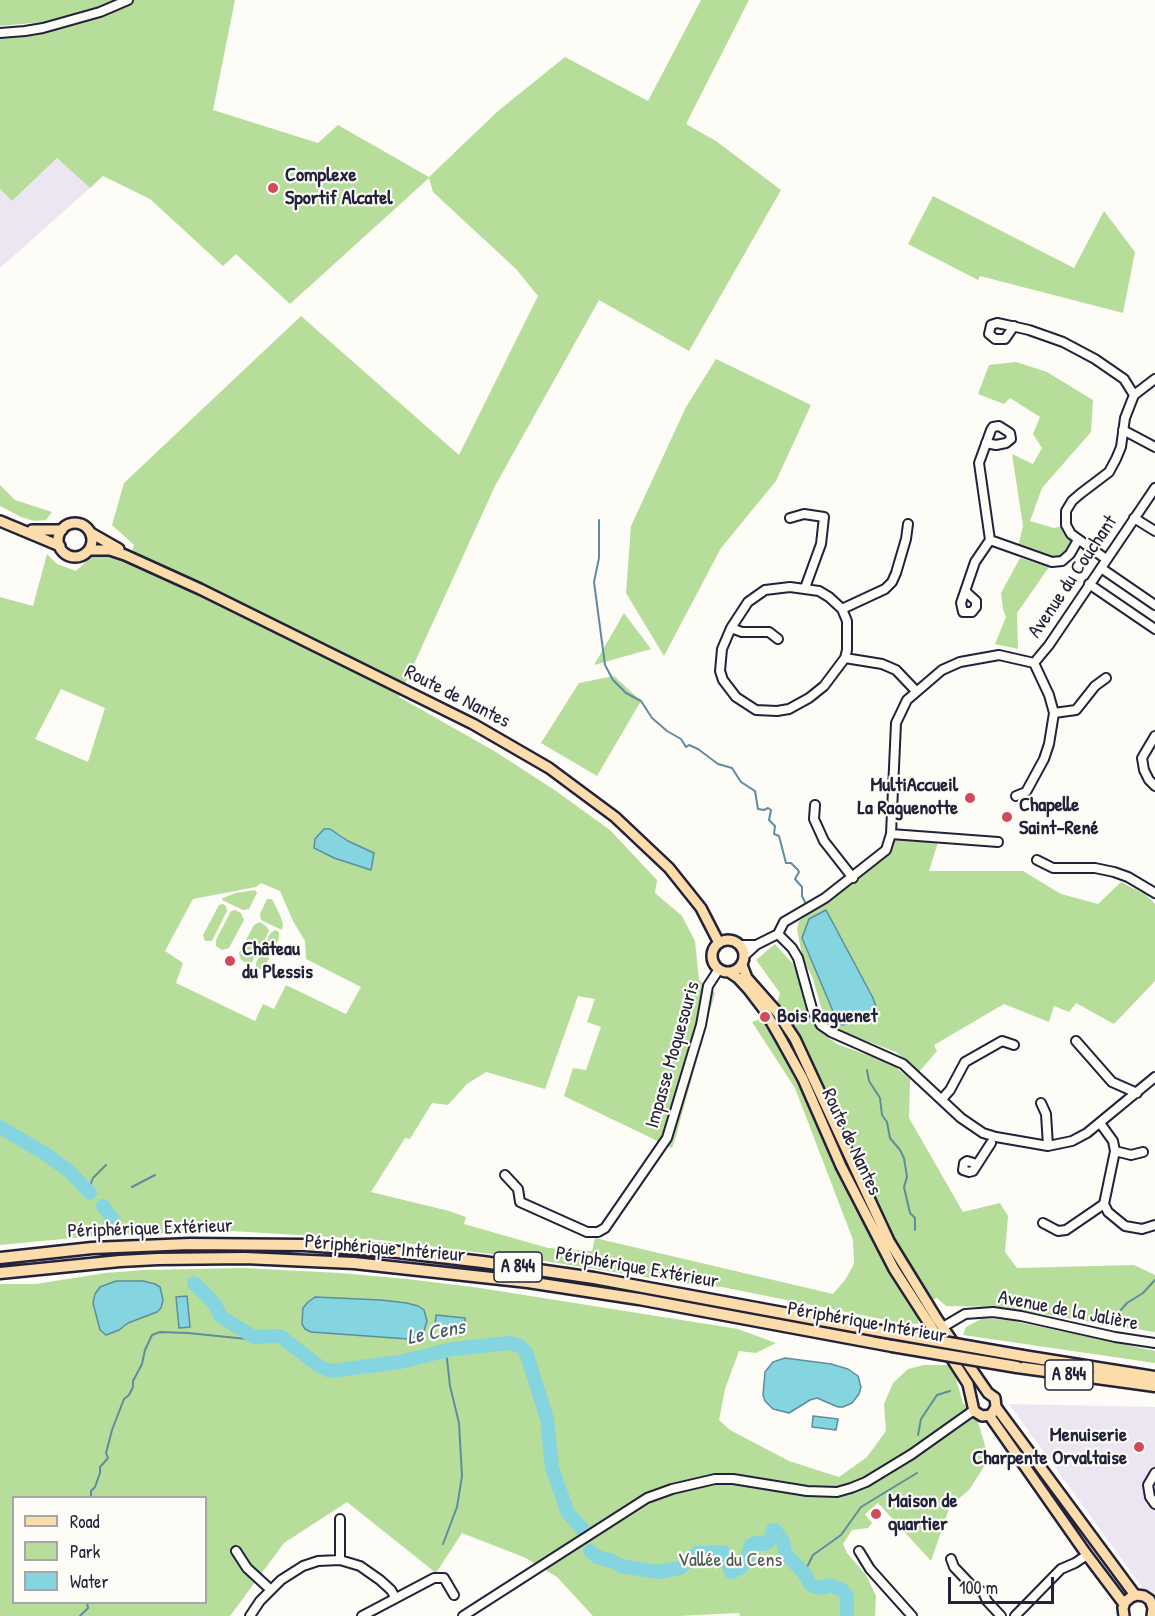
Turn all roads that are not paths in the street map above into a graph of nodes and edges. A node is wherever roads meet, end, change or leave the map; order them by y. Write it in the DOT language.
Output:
graph roads {
  1 [pos="128,0"];
  2 [pos="0,33"];
  3 [pos="1014,326"];
  4 [pos="1155,379"];
  5 [pos="1134,395"];
  6 [pos="1124,430"];
  7 [pos="986,443"];
  8 [pos="1155,447"];
  9 [pos="1155,488"];
  10 [pos="790,518"];
  11 [pos="1134,518"];
  12 [pos="0,520"];
  13 [pos="908,524"];
  14 [pos="17,528"];
  15 [pos="62,530"];
  16 [pos="1155,531"];
  17 [pos="91,533"];
  18 [pos="990,540"];
  19 [pos="1078,540"];
  20 [pos="60,546"];
  21 [pos="89,549"];
  22 [pos="125,555"];
  23 [pos="1106,560"];
  24 [pos="1101,568"];
  25 [pos="1089,584"];
  26 [pos="805,588"];
  27 [pos="966,592"];
  28 [pos="1155,605"];
  29 [pos="842,609"];
  30 [pos="731,628"];
  31 [pos="1155,629"];
  32 [pos="778,639"];
  33 [pos="845,658"];
  34 [pos="1034,663"];
  35 [pos="1106,678"];
  36 [pos="916,691"];
  37 [pos="1054,713"];
  38 [pos="1155,736"];
  39 [pos="1155,786"];
  40 [pos="1016,796"];
  41 [pos="815,805"];
  42 [pos="891,834"];
  43 [pos="998,842"];
  44 [pos="1037,860"];
  45 [pos="852,878"];
  46 [pos="1155,893"];
  47 [pos="778,934"];
  48 [pos="719,943"];
  49 [pos="740,945"];
  50 [pos="756,945"];
  51 [pos="743,960"];
  52 [pos="719,969"];
  53 [pos="729,972"];
  54 [pos="1076,1041"];
  55 [pos="1014,1045"];
  56 [pos="1155,1077"];
  57 [pos="1137,1092"];
  58 [pos="942,1099"];
  59 [pos="1041,1104"];
  60 [pos="1100,1123"];
  61 [pos="991,1143"];
  62 [pos="1048,1146"];
  63 [pos="1115,1151"];
  64 [pos="1143,1152"];
  65 [pos="977,1164"];
  66 [pos="505,1175"];
  67 [pos="1104,1204"];
  68 [pos="1043,1223"];
  69 [pos="1155,1225"];
  70 [pos="0,1257"];
  71 [pos="0,1273"];
  72 [pos="939,1329"];
  73 [pos="1155,1343"];
  74 [pos="1155,1377"];
  75 [pos="1155,1386"];
  76 [pos="988,1393"];
  77 [pos="973,1406"];
  78 [pos="993,1411"];
  79 [pos="1155,1473"];
  80 [pos="1155,1504"];
  81 [pos="340,1519"];
  82 [pos="236,1551"];
  83 [pos="859,1551"];
  84 [pos="1087,1555"];
  85 [pos="951,1559"];
  86 [pos="340,1560"];
  87 [pos="271,1590"];
  88 [pos="454,1595"];
  89 [pos="1135,1595"];
  90 [pos="395,1597"];
  91 [pos="1124,1604"];
  92 [pos="1154,1604"];
  93 [pos="250,1616"];
  94 [pos="362,1616"];
  95 [pos="463,1616"];
  96 [pos="912,1616"];
  97 [pos="1001,1616"];
  98 [pos="1015,1616"];
  99 [pos="1124,1616"];
  100 [pos="1152,1616"];
  1 -- 2 [label="street"];
  3 -- 5 [label="street"];
  4 -- 5 [label="street"];
  5 -- 6 [label="street"];
  6 -- 8 [label="street"];
  6 -- 19 [label="street"];
  7 -- 18 [label="street"];
  9 -- 11 [label="street, Avenue du Couchant"];
  10 -- 26 [label="street"];
  11 -- 16 [label="street"];
  11 -- 23 [label="street, Avenue du Couchant"];
  12 -- 14 [label="main road"];
  13 -- 29 [label="street"];
  14 -- 15 [label="main road"];
  14 -- 20 [label="main road"];
  15 -- 17 [label="main road"];
  15 -- 20 [label="main road"];
  17 -- 21 [label="main road"];
  17 -- 22 [label="main road, Route de Nantes"];
  18 -- 19 [label="street"];
  18 -- 27 [label="street"];
  19 -- 23 [label="street"];
  20 -- 21 [label="main road"];
  21 -- 22 [label="main road, Route de Nantes"];
  22 -- 48 [label="main road, Route de Nantes"];
  23 -- 24 [label="street, Avenue du Couchant"];
  24 -- 25 [label="street, Avenue du Couchant"];
  24 -- 28 [label="street"];
  25 -- 31 [label="street"];
  25 -- 34 [label="street, Avenue du Couchant"];
  26 -- 29 [label="street"];
  26 -- 30 [label="street"];
  29 -- 33 [label="street"];
  30 -- 32 [label="street"];
  30 -- 33 [label="street"];
  33 -- 36 [label="street"];
  34 -- 36 [label="street, Avenue du Couchant"];
  34 -- 37 [label="street"];
  35 -- 37 [label="street"];
  36 -- 42 [label="street, Avenue du Couchant"];
  37 -- 40 [label="street"];
  38 -- 39 [label="street"];
  41 -- 45 [label="street"];
  42 -- 43 [label="street"];
  42 -- 45 [label="street, Avenue du Couchant"];
  44 -- 46 [label="street"];
  45 -- 47 [label="street, Avenue du Couchant"];
  47 -- 50 [label="street, Avenue du Couchant"];
  47 -- 58 [label="street"];
  48 -- 49 [label="main road"];
  48 -- 52 [label="main road"];
  49 -- 50 [label="street, Avenue du Couchant"];
  49 -- 51 [label="main road"];
  50 -- 51 [label="street, Avenue du Couchant"];
  51 -- 53 [label="main road"];
  51 -- 72 [label="main road, Route de Nantes"];
  52 -- 53 [label="main road"];
  52 -- 66 [label="street, Impasse Moquesouris"];
  53 -- 72 [label="main road, Route de Nantes"];
  54 -- 57 [label="street"];
  55 -- 58 [label="street"];
  56 -- 57 [label="street"];
  57 -- 60 [label="street"];
  58 -- 62 [label="street"];
  59 -- 62 [label="street"];
  60 -- 62 [label="street"];
  60 -- 63 [label="street"];
  61 -- 65 [label="street"];
  63 -- 64 [label="street"];
  63 -- 67 [label="street"];
  67 -- 68 [label="street"];
  67 -- 69 [label="street"];
  70 -- 74 [label="highway, Périphérique Extérieur / A 844, bridge"];
  71 -- 75 [label="highway, Périphérique Intérieur / A 844, bridge"];
  72 -- 73 [label="street, Avenue de la Jalière"];
  72 -- 76 [label="main road, Route de Nantes"];
  72 -- 77 [label="main road, Route de Nantes"];
  76 -- 77 [label="main road"];
  76 -- 78 [label="main road"];
  77 -- 78 [label="main road"];
  77 -- 95 [label="street"];
  78 -- 84 [label="main road"];
  78 -- 89 [label="main road"];
  79 -- 80 [label="street"];
  81 -- 86 [label="street"];
  82 -- 87 [label="street"];
  83 -- 96 [label="street"];
  84 -- 91 [label="main road"];
  84 -- 98 [label="street"];
  85 -- 97 [label="street"];
  86 -- 87 [label="street"];
  86 -- 90 [label="street"];
  87 -- 93 [label="street"];
  88 -- 90 [label="street"];
  89 -- 91 [label="main road"];
  89 -- 92 [label="main road"];
  90 -- 94 [label="street"];
  91 -- 99 [label="main road"];
  92 -- 100 [label="main road"];
}
